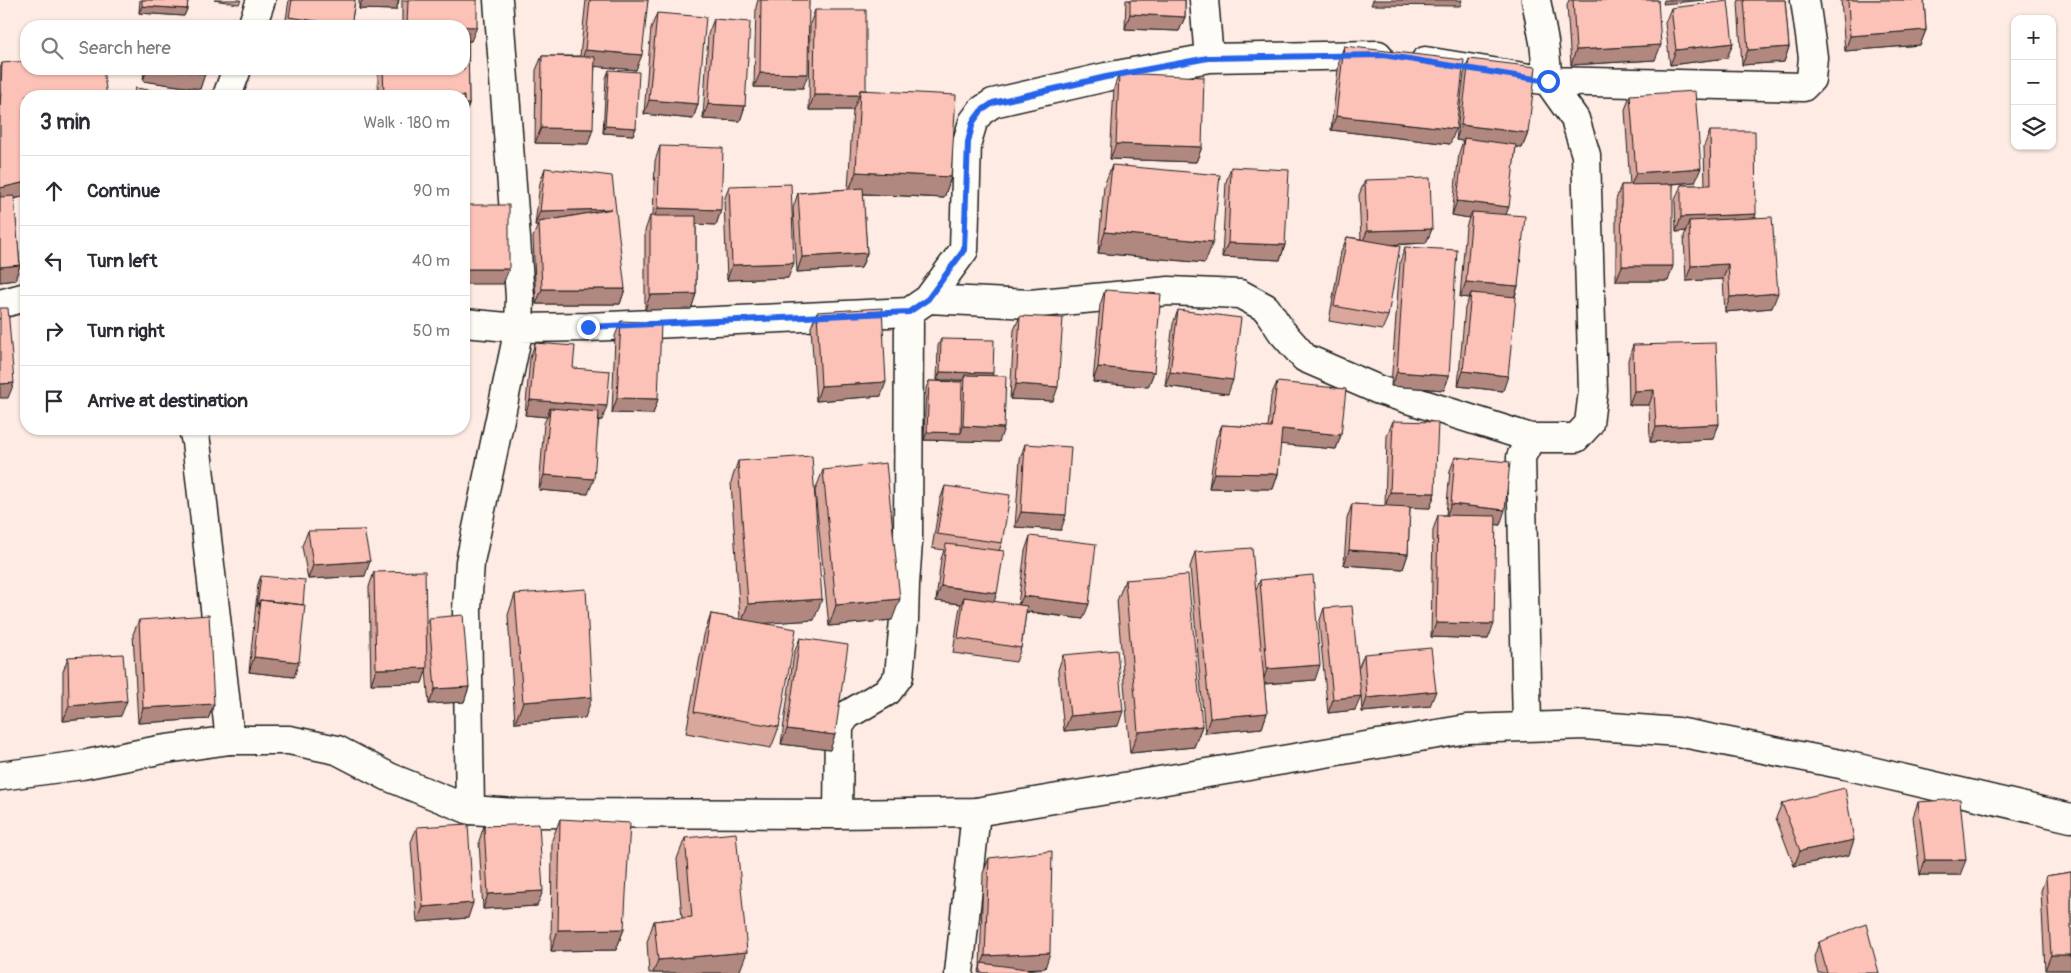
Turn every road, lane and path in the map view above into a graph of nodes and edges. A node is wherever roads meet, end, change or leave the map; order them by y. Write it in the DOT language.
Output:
graph roads {
  1 [pos="261,0"];
  2 [pos="498,0"];
  3 [pos="1204,0"];
  4 [pos="1536,0"];
  5 [pos="1805,0"];
  6 [pos="254,20"];
  7 [pos="1208,58"];
  8 [pos="235,75"];
  9 [pos="1548,81"];
  10 [pos="230,90"];
  11 [pos="20,299"];
  12 [pos="0,304"];
  13 [pos="919,306"];
  14 [pos="470,323"];
  15 [pos="519,328"];
  16 [pos="194,435"];
  17 [pos="1531,438"];
  18 [pos="1526,726"];
  19 [pos="230,740"];
  20 [pos="0,776"];
  21 [pos="470,810"];
  22 [pos="976,812"];
  23 [pos="838,814"];
  24 [pos="2071,818"];
  25 [pos="959,973"];
  1 -- 6 [label="street"];
  2 -- 15 [label="street"];
  3 -- 7 [label="street"];
  4 -- 9 [label="street"];
  5 -- 9 [label="street"];
  7 -- 9 [label="street"];
  7 -- 13 [label="street"];
  8 -- 10 [label="street"];
  9 -- 17 [label="street"];
  11 -- 12 [label="street"];
  13 -- 15 [label="street"];
  13 -- 17 [label="street"];
  13 -- 23 [label="street"];
  14 -- 15 [label="street"];
  15 -- 21 [label="street"];
  16 -- 19 [label="street"];
  17 -- 18 [label="street"];
  18 -- 22 [label="street"];
  18 -- 24 [label="street"];
  19 -- 20 [label="street"];
  19 -- 21 [label="street"];
  21 -- 23 [label="street"];
  22 -- 23 [label="street"];
  22 -- 25 [label="street"];
}
